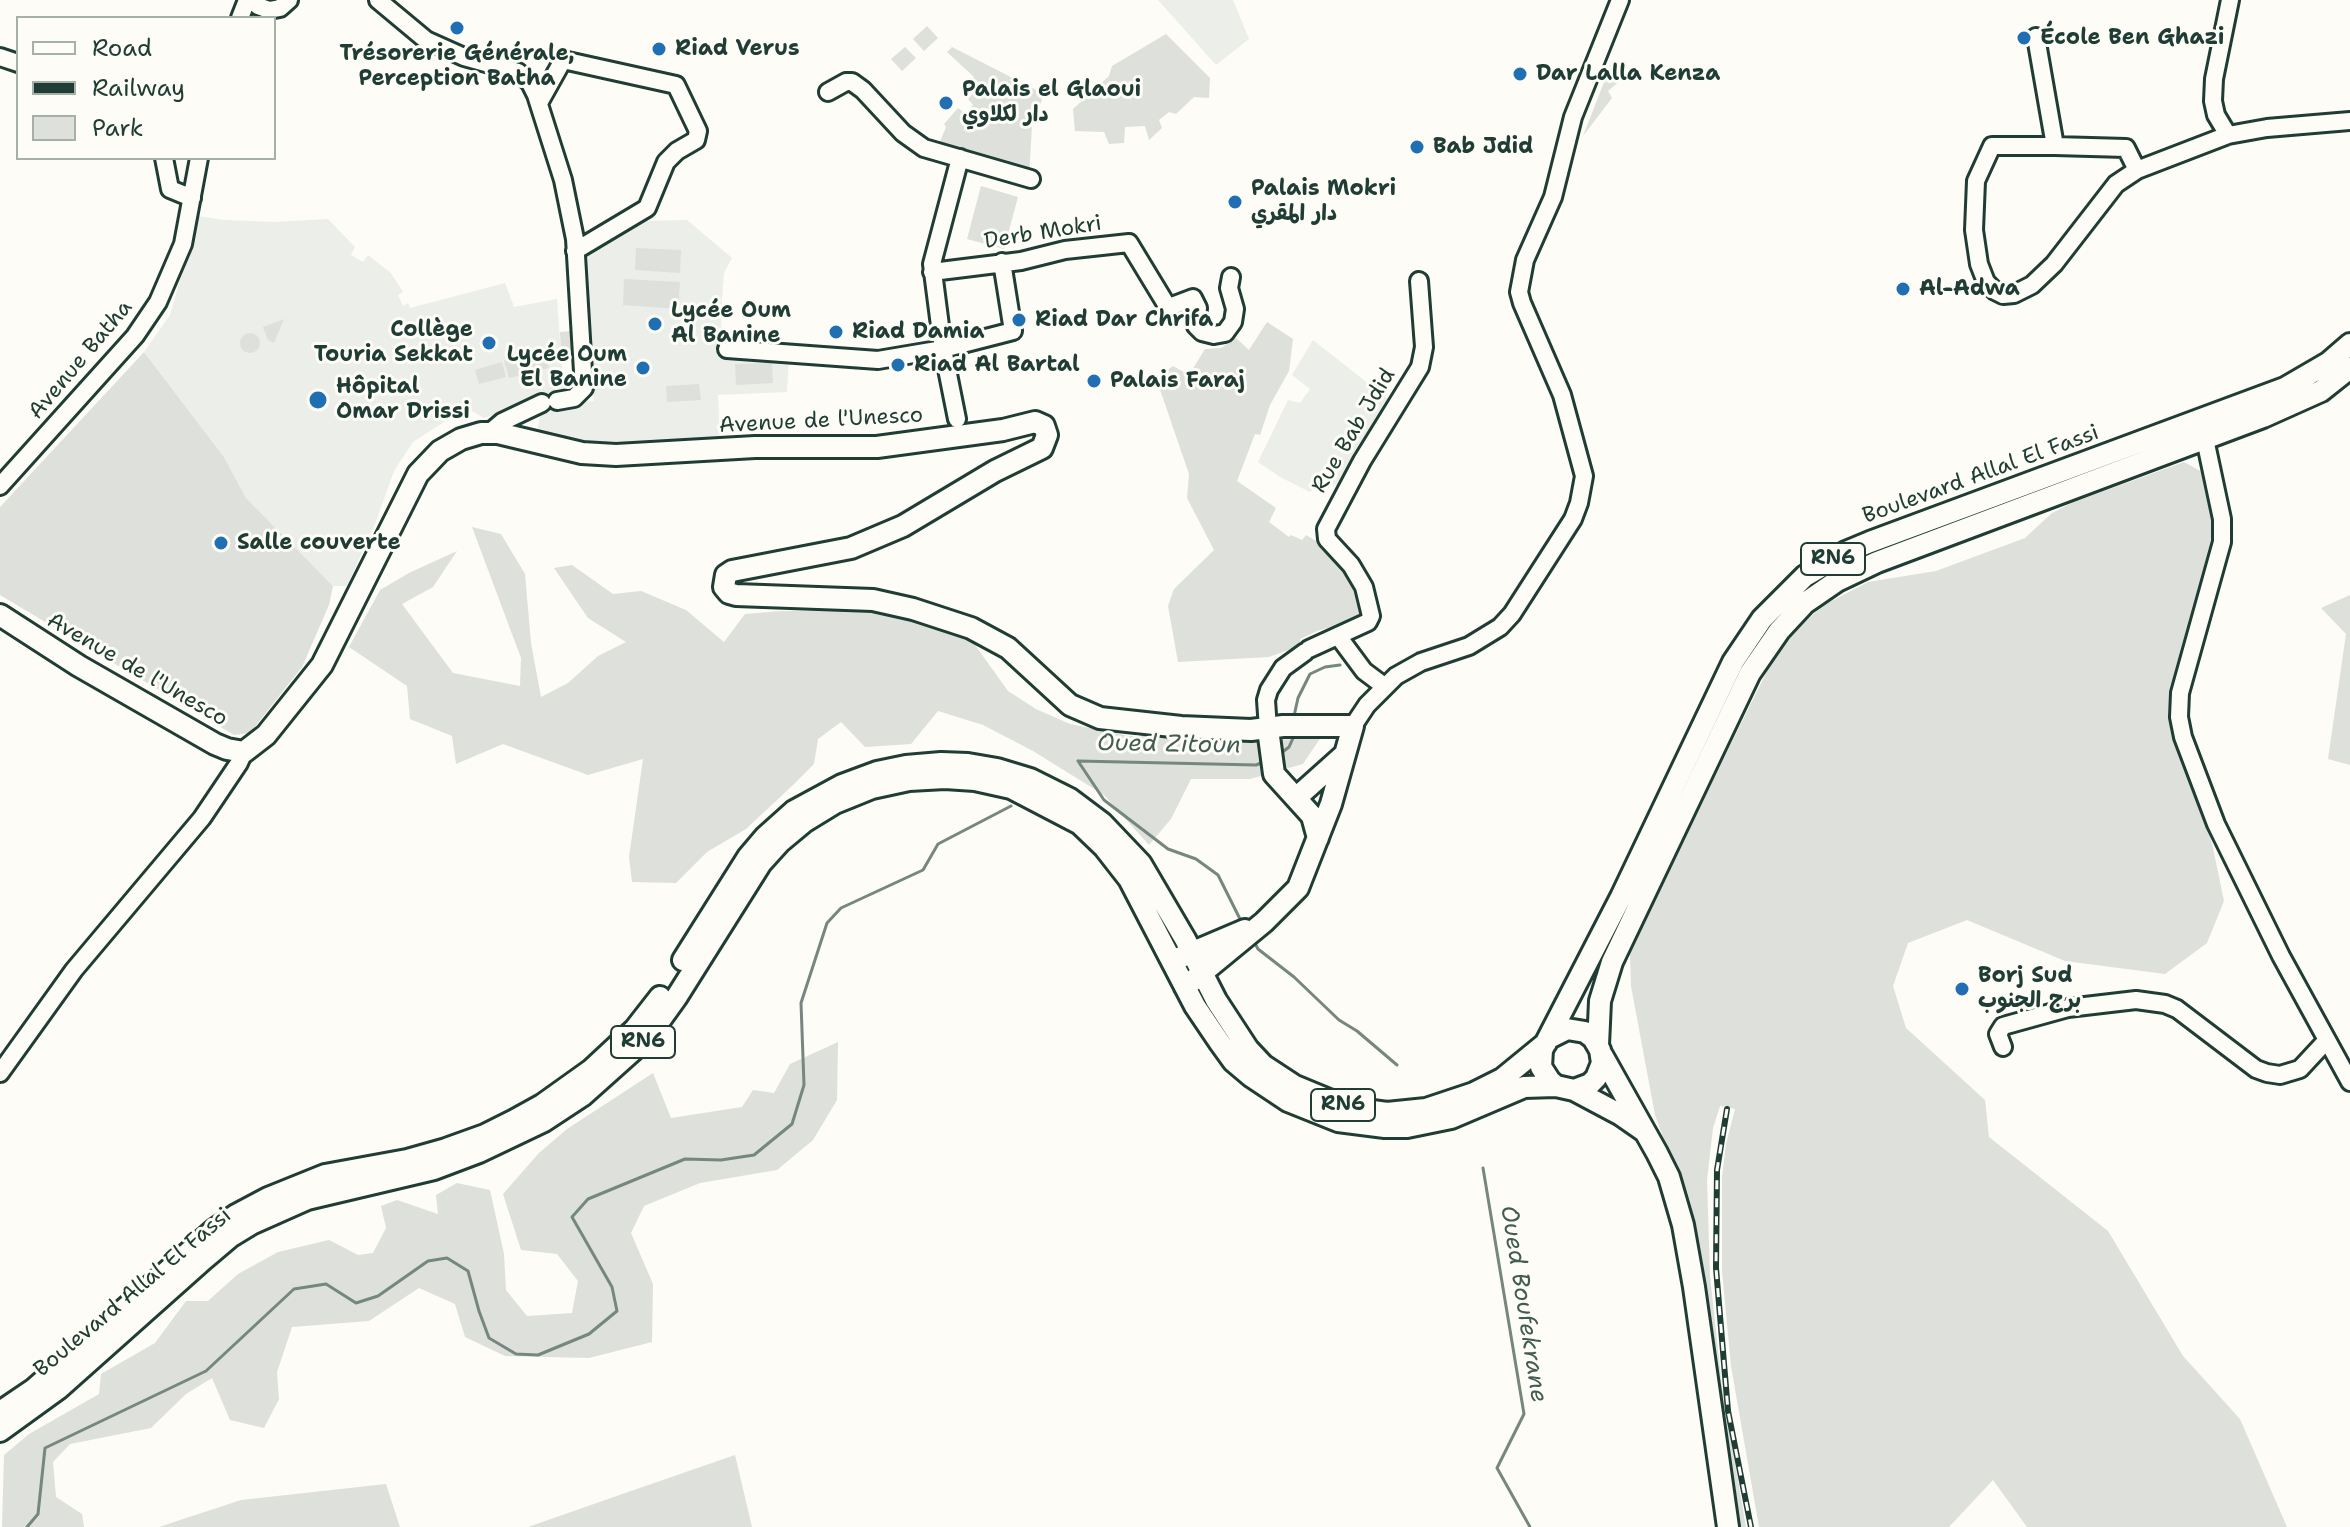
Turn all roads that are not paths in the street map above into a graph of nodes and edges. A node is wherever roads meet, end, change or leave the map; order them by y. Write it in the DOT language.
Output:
graph roads {
  1 [pos="254,0"];
  2 [pos="378,0"];
  3 [pos="1620,0"];
  4 [pos="2230,0"];
  5 [pos="278,9"];
  6 [pos="2036,37"];
  7 [pos="828,92"];
  8 [pos="539,103"];
  9 [pos="2350,121"];
  10 [pos="2228,135"];
  11 [pos="2055,146"];
  12 [pos="960,158"];
  13 [pos="164,160"];
  14 [pos="199,160"];
  15 [pos="2137,170"];
  16 [pos="1031,179"];
  17 [pos="192,198"];
  18 [pos="575,251"];
  19 [pos="1002,262"];
  20 [pos="932,272"];
  21 [pos="1231,277"];
  22 [pos="1419,281"];
  23 [pos="2350,344"];
  24 [pos="727,349"];
  25 [pos="943,349"];
  26 [pos="2350,368"];
  27 [pos="959,426"];
  28 [pos="489,433"];
  29 [pos="2205,439"];
  30 [pos="0,486"];
  31 [pos="0,615"];
  32 [pos="1338,636"];
  33 [pos="1384,686"];
  34 [pos="1353,726"];
  35 [pos="1273,733"];
  36 [pos="244,752"];
  37 [pos="1344,755"];
  38 [pos="1296,798"];
  39 [pos="799,817"];
  40 [pos="1318,838"];
  41 [pos="1264,922"];
  42 [pos="1191,953"];
  43 [pos="1172,961"];
  44 [pos="690,963"];
  45 [pos="1202,974"];
  46 [pos="1185,987"];
  47 [pos="1548,1040"];
  48 [pos="2326,1041"];
  49 [pos="2003,1047"];
  50 [pos="1600,1050"];
  51 [pos="0,1073"];
  52 [pos="2350,1082"];
  53 [pos="1565,1088"];
  54 [pos="1648,1133"];
  55 [pos="0,1412"];
  56 [pos="0,1431"];
  57 [pos="1728,1527"];
  1 -- 5 [label="street"];
  2 -- 8 [label="street"];
  3 -- 33 [label="street"];
  4 -- 10 [label="street"];
  6 -- 11 [label="street"];
  7 -- 12 [label="street"];
  8 -- 18 [label="street"];
  8 -- 18 [label="street"];
  9 -- 10 [label="street"];
  10 -- 15 [label="street"];
  11 -- 15 [label="street"];
  11 -- 15 [label="street"];
  12 -- 16 [label="street"];
  12 -- 20 [label="street"];
  13 -- 17 [label="street"];
  14 -- 17 [label="street, Avenue Batha"];
  17 -- 30 [label="street, Avenue Batha"];
  18 -- 28 [label="street"];
  19 -- 20 [label="street, Derb Mokri"];
  19 -- 21 [label="street, Derb Mokri"];
  19 -- 25 [label="street"];
  20 -- 25 [label="street"];
  22 -- 32 [label="street, Rue Bab Jdid"];
  23 -- 47 [label="main road, Boulevard Allal El Fassi / RN6"];
  24 -- 25 [label="street"];
  25 -- 27 [label="street"];
  26 -- 29 [label="main road, Boulevard Allal El Fassi / RN6"];
  27 -- 28 [label="main road, Avenue de l'Unesco"];
  27 -- 35 [label="main road, Avenue de l'Unesco"];
  28 -- 36 [label="main road, Avenue de l'Unesco"];
  29 -- 48 [label="street"];
  29 -- 50 [label="main road, Boulevard Allal El Fassi / RN6"];
  31 -- 36 [label="main road, Avenue de l'Unesco"];
  32 -- 33 [label="street"];
  32 -- 35 [label="street, Rue Bab Jdid"];
  33 -- 34 [label="street"];
  34 -- 35 [label="main road, Avenue de l'Unesco"];
  34 -- 37 [label="main road"];
  35 -- 38 [label="main road, Rue Bab Jdid"];
  36 -- 51 [label="street"];
  37 -- 38 [label="main road"];
  37 -- 40 [label="main road"];
  38 -- 40 [label="main road, Rue Bab Jdid"];
  39 -- 42 [label="main road, Boulevard Allal El Fassi / RN6"];
  39 -- 43 [label="main road, Boulevard Allal El Fassi / RN6"];
  39 -- 44 [label="main road, Boulevard Allal El Fassi / RN6"];
  40 -- 41 [label="main road"];
  41 -- 42 [label="main road"];
  41 -- 45 [label="main road"];
  42 -- 43 [label="main road"];
  42 -- 45 [label="main road, Boulevard Allal El Fassi / RN6"];
  43 -- 46 [label="main road, Boulevard Allal El Fassi / RN6"];
  44 -- 55 [label="main road, Boulevard Allal El Fassi / RN6"];
  44 -- 56 [label="main road, Boulevard Allal El Fassi / RN6"];
  45 -- 46 [label="main road"];
  45 -- 47 [label="main road, Boulevard Allal El Fassi / RN6"];
  46 -- 53 [label="main road, Boulevard Allal El Fassi / RN6"];
  47 -- 50 [label="main road"];
  47 -- 53 [label="main road"];
  48 -- 49 [label="street"];
  48 -- 52 [label="street"];
  50 -- 53 [label="main road, RN6"];
  50 -- 54 [label="main road"];
  53 -- 54 [label="main road"];
  54 -- 57 [label="main road"];
}
